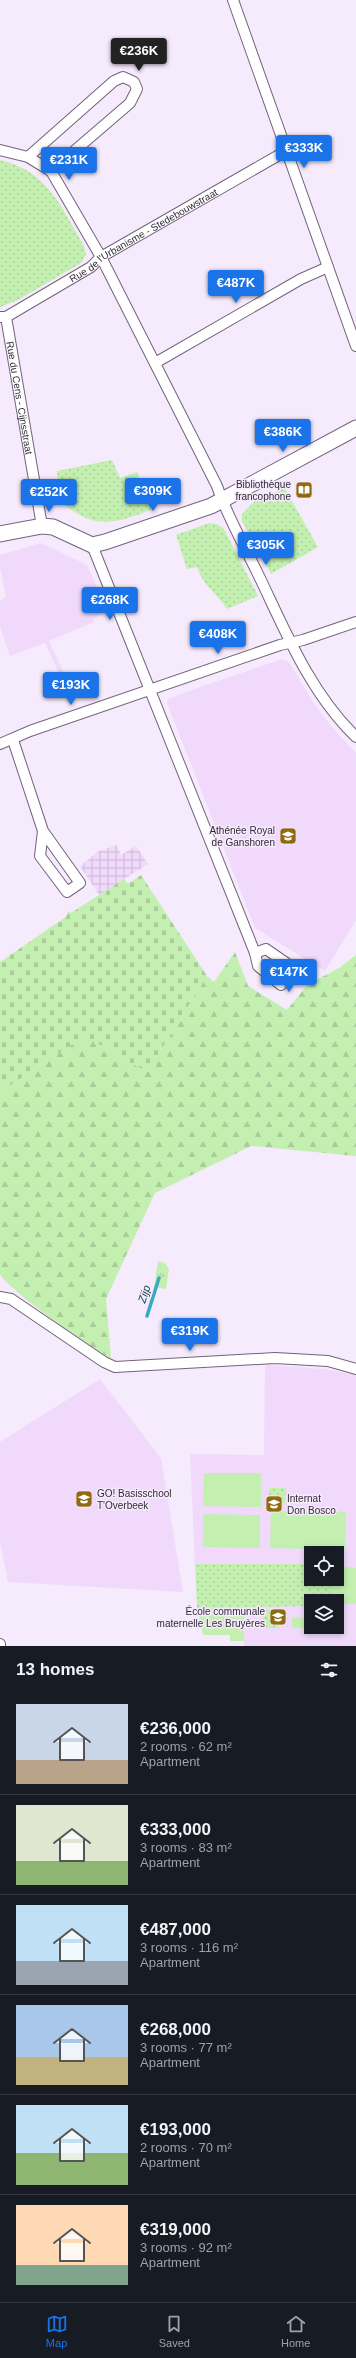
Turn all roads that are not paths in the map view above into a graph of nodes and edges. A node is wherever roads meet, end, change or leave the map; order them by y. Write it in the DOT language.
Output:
graph roads {
  1 [pos="233,0"];
  2 [pos="0,150"];
  3 [pos="286,151"];
  4 [pos="28,157"];
  5 [pos="51,171"];
  6 [pos="101,257"];
  7 [pos="328,267"];
  8 [pos="3,317"];
  9 [pos="356,346"];
  10 [pos="155,364"];
  11 [pos="356,428"];
  12 [pos="222,500"];
  13 [pos="42,526"];
  14 [pos="0,534"];
  15 [pos="92,545"];
  16 [pos="356,622"];
  17 [pos="292,642"];
  18 [pos="150,690"];
  19 [pos="356,736"];
  20 [pos="13,740"];
  21 [pos="0,744"];
  22 [pos="43,831"];
  23 [pos="256,953"];
  24 [pos="0,1297"];
  25 [pos="356,1369"];
  1 -- 3 [label="street"];
  2 -- 4 [label="street"];
  3 -- 6 [label="street, Rue de l'Urbanisme - Stedebouwstraat"];
  3 -- 7 [label="street"];
  4 -- 5 [label="street"];
  4 -- 5 [label="street"];
  5 -- 6 [label="street"];
  6 -- 8 [label="street, Rue de l'Urbanisme - Stedebouwstraat"];
  6 -- 10 [label="street"];
  7 -- 9 [label="street"];
  7 -- 10 [label="street"];
  8 -- 13 [label="street, Rue du Cens - Cijnsstraat"];
  10 -- 12 [label="street"];
  11 -- 12 [label="street"];
  12 -- 15 [label="street"];
  12 -- 17 [label="street"];
  13 -- 14 [label="street"];
  13 -- 15 [label="street"];
  15 -- 18 [label="street"];
  16 -- 17 [label="street"];
  17 -- 18 [label="street"];
  17 -- 19 [label="street"];
  18 -- 20 [label="street"];
  18 -- 23 [label="street"];
  20 -- 21 [label="street"];
  20 -- 22 [label="street"];
  22 -- 22 [label="street"];
  24 -- 25 [label="street"];
}
